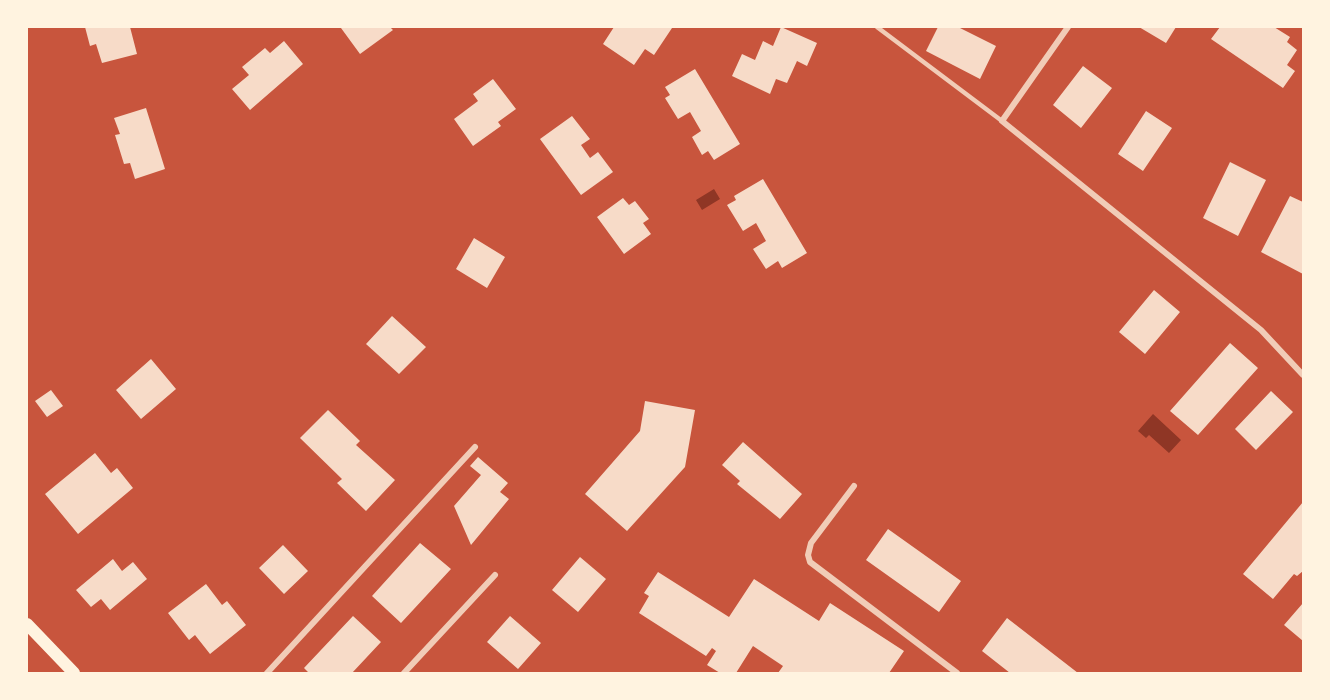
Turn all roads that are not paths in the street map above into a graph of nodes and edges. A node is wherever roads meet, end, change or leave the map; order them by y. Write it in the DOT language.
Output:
graph roads {
  1 [pos="877,27"];
  2 [pos="1068,27"];
  3 [pos="1002,121"];
  4 [pos="1303,375"];
  5 [pos="475,447"];
  6 [pos="854,486"];
  7 [pos="495,575"];
  8 [pos="27,624"];
  9 [pos="74,673"];
  10 [pos="267,673"];
  11 [pos="404,673"];
  12 [pos="957,673"];
  1 -- 3 [label="lane"];
  2 -- 3 [label="street"];
  3 -- 4 [label="street"];
  5 -- 10 [label="street"];
  6 -- 12 [label="street"];
  7 -- 11 [label="street"];
  8 -- 9 [label="main road"];
}
